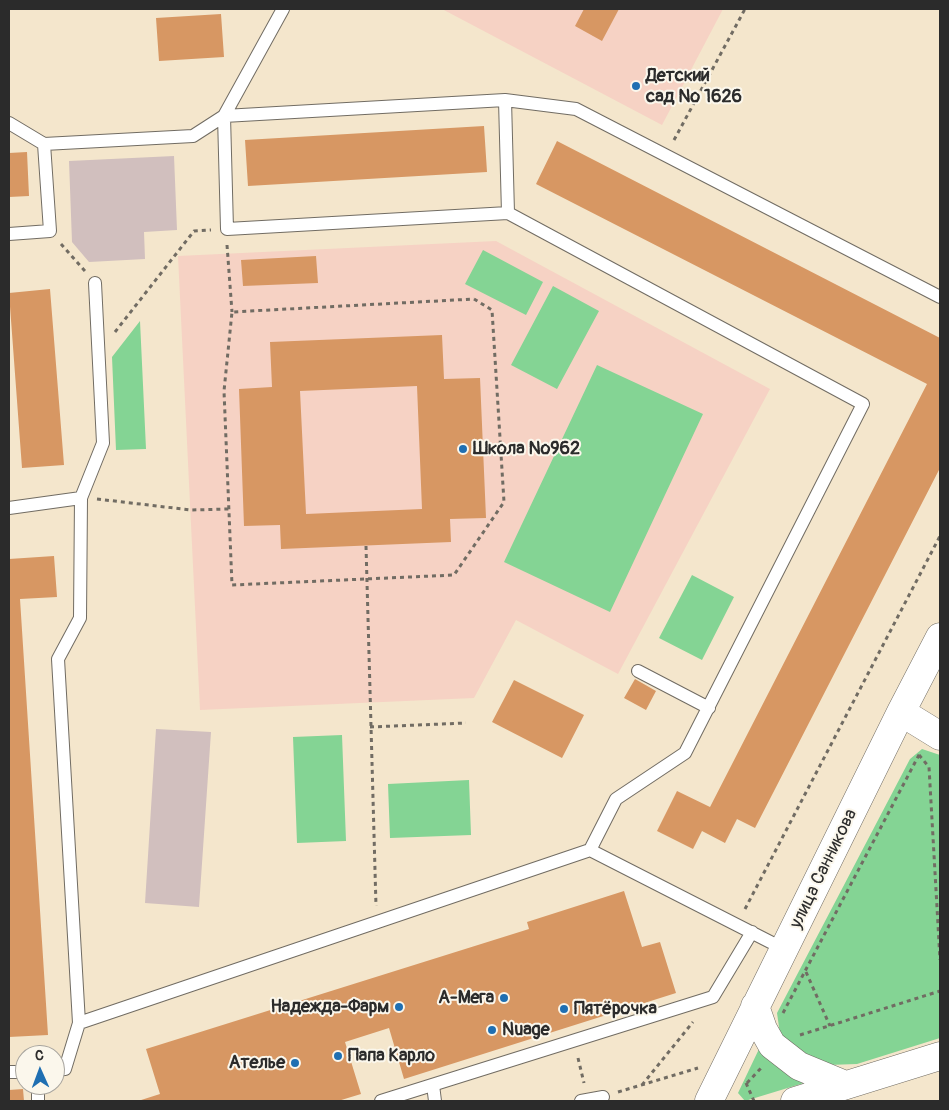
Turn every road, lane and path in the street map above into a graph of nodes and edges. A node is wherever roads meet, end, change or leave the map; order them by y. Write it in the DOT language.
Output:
graph roads {
  1 [pos="283,9"];
  2 [pos="745,9"];
  3 [pos="505,100"];
  4 [pos="224,116"];
  5 [pos="9,122"];
  6 [pos="44,144"];
  7 [pos="666,156"];
  8 [pos="508,213"];
  9 [pos="226,229"];
  10 [pos="50,231"];
  11 [pos="9,234"];
  12 [pos="95,283"];
  13 [pos="940,295"];
  14 [pos="232,312"];
  15 [pos="100,353"];
  16 [pos="81,498"];
  17 [pos="9,508"];
  18 [pos="228,509"];
  19 [pos="940,536"];
  20 [pos="366,546"];
  21 [pos="367,578"];
  22 [pos="940,637"];
  23 [pos="638,671"];
  24 [pos="709,708"];
  25 [pos="900,712"];
  26 [pos="466,723"];
  27 [pos="370,727"];
  28 [pos="940,736"];
  29 [pos="590,850"];
  30 [pos="377,924"];
  31 [pos="737,924"];
  32 [pos="752,932"];
  33 [pos="784,949"];
  34 [pos="940,960"];
  35 [pos="806,972"];
  36 [pos="940,991"];
  37 [pos="713,997"];
  38 [pos="755,1006"];
  39 [pos="783,1014"];
  40 [pos="79,1023"];
  41 [pos="830,1026"];
  42 [pos="574,1042"];
  43 [pos="772,1045"];
  44 [pos="940,1056"];
  45 [pos="65,1069"];
  46 [pos="734,1078"];
  47 [pos="845,1085"];
  48 [pos="433,1086"];
  49 [pos="642,1086"];
  50 [pos="602,1097"];
  51 [pos="585,1100"];
  52 [pos="381,1101"];
  53 [pos="436,1101"];
  54 [pos="709,1101"];
  55 [pos="754,1101"];
  56 [pos="795,1101"];
  1 -- 4 [label="lane"];
  2 -- 7 [label="path"];
  3 -- 4 [label="lane"];
  3 -- 7 [label="lane"];
  3 -- 8 [label="lane"];
  4 -- 6 [label="lane"];
  4 -- 9 [label="lane"];
  5 -- 6 [label="lane"];
  6 -- 10 [label="lane"];
  7 -- 13 [label="lane"];
  8 -- 9 [label="lane"];
  8 -- 24 [label="lane"];
  9 -- 14 [label="path"];
  9 -- 15 [label="path"];
  10 -- 11 [label="lane"];
  10 -- 12 [label="path"];
  12 -- 15 [label="lane"];
  14 -- 18 [label="path"];
  14 -- 21 [label="path"];
  15 -- 16 [label="lane"];
  16 -- 17 [label="lane"];
  16 -- 18 [label="path"];
  16 -- 40 [label="lane"];
  18 -- 21 [label="path"];
  19 -- 31 [label="path"];
  20 -- 21 [label="path"];
  21 -- 27 [label="path"];
  22 -- 25 [label="street, улица Санникова"];
  23 -- 24 [label="lane"];
  24 -- 29 [label="lane"];
  25 -- 28 [label="street"];
  25 -- 33 [label="street, улица Санникова"];
  26 -- 27 [label="path"];
  27 -- 30 [label="path"];
  29 -- 30 [label="lane"];
  29 -- 31 [label="lane"];
  30 -- 40 [label="lane"];
  31 -- 32 [label="lane"];
  32 -- 33 [label="lane"];
  32 -- 37 [label="lane"];
  33 -- 38 [label="street, улица Санникова"];
  34 -- 35 [label="path"];
  35 -- 39 [label="path"];
  35 -- 41 [label="path"];
  36 -- 41 [label="path"];
  37 -- 42 [label="lane"];
  37 -- 49 [label="path"];
  38 -- 43 [label="street"];
  38 -- 46 [label="street, улица Санникова"];
  40 -- 45 [label="lane"];
  41 -- 43 [label="path"];
  42 -- 48 [label="lane"];
  42 -- 51 [label="path"];
  43 -- 46 [label="path"];
  43 -- 47 [label="street"];
  44 -- 47 [label="street"];
  46 -- 49 [label="path"];
  46 -- 54 [label="street, улица Санникова"];
  46 -- 55 [label="path"];
  47 -- 56 [label="street"];
  48 -- 52 [label="lane"];
  48 -- 53 [label="lane"];
  49 -- 50 [label="path"];
  50 -- 51 [label="lane"];
}
